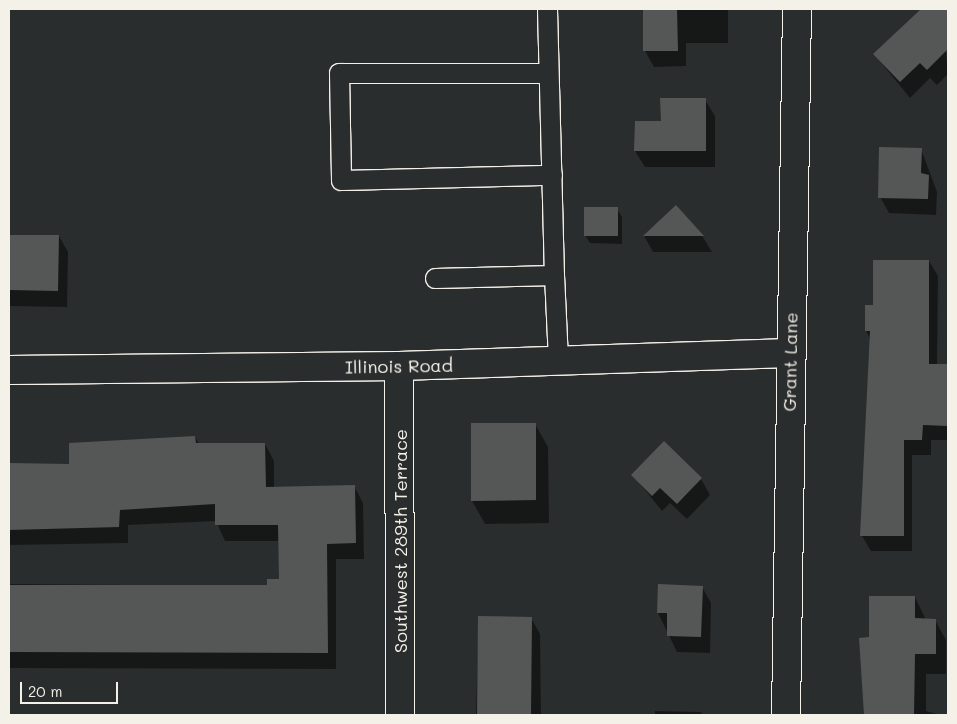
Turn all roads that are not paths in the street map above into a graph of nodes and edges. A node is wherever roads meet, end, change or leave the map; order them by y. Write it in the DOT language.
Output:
graph roads {
  1 [pos="547,9"];
  2 [pos="797,9"];
  3 [pos="548,73"];
  4 [pos="552,175"];
  5 [pos="554,275"];
  6 [pos="435,278"];
  7 [pos="790,353"];
  8 [pos="558,361"];
  9 [pos="399,366"];
  10 [pos="9,370"];
  11 [pos="400,715"];
  12 [pos="786,715"];
  1 -- 3 [label="lane"];
  2 -- 7 [label="street, Grant Lane"];
  3 -- 4 [label="lane"];
  3 -- 4 [label="lane"];
  4 -- 5 [label="lane"];
  5 -- 6 [label="lane"];
  5 -- 8 [label="lane"];
  7 -- 8 [label="street, Illinois Road"];
  7 -- 12 [label="street, Grant Lane"];
  8 -- 9 [label="street, Illinois Road"];
  9 -- 10 [label="street, Illinois Road"];
  9 -- 11 [label="street, Southwest 289th Terrace"];
}
